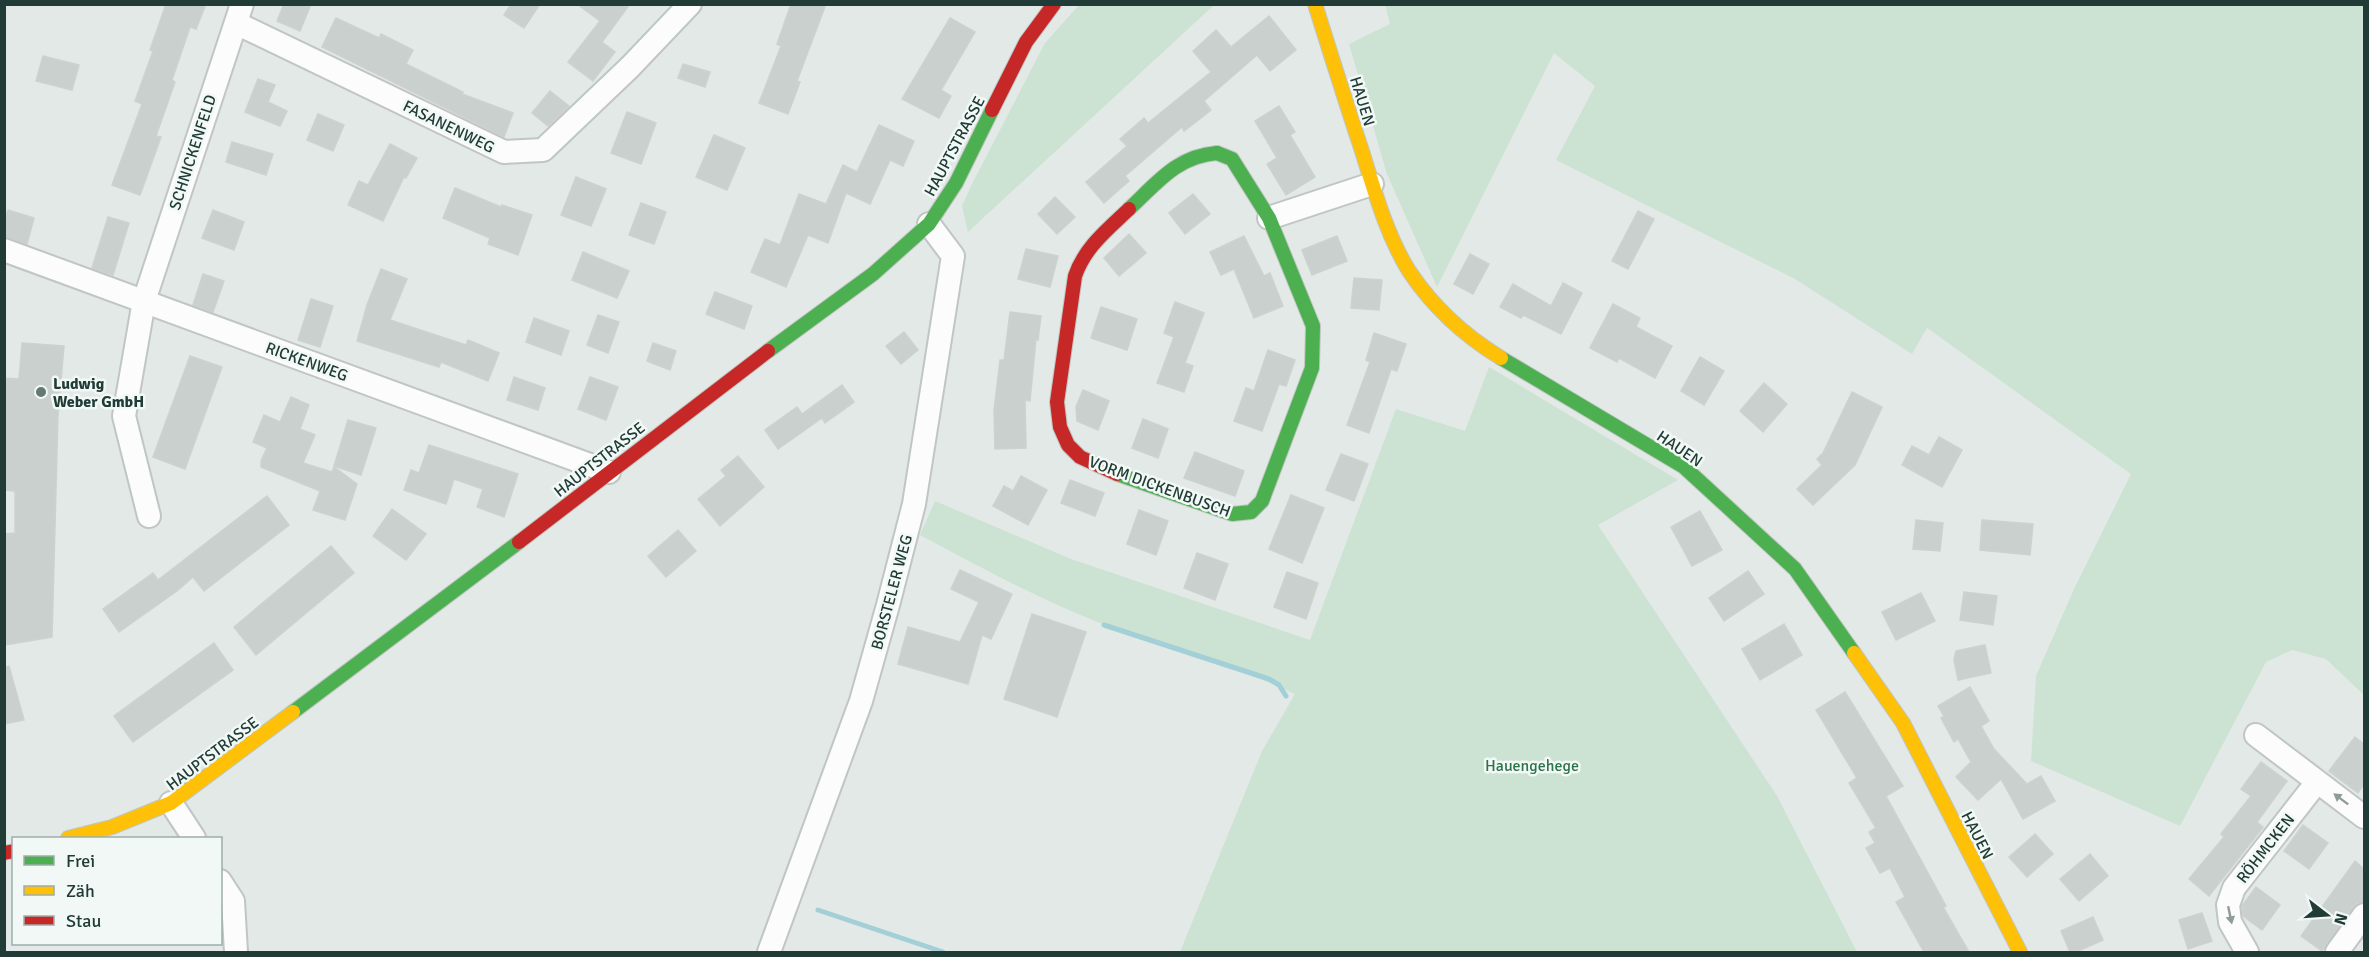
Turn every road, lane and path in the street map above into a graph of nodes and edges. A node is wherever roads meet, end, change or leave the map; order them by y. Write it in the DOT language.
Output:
graph roads {
  1 [pos="690,4"];
  2 [pos="1054,4"];
  3 [pos="1316,4"];
  4 [pos="239,14"];
  5 [pos="1371,184"];
  6 [pos="1269,219"];
  7 [pos="929,224"];
  8 [pos="4,250"];
  9 [pos="144,301"];
  10 [pos="609,472"];
  11 [pos="149,516"];
  12 [pos="2256,735"];
  13 [pos="2317,782"];
  14 [pos="171,803"];
  15 [pos="2364,817"];
  16 [pos="72,837"];
  17 [pos="193,837"];
  18 [pos="222,884"];
  19 [pos="2364,915"];
  20 [pos="236,952"];
  21 [pos="769,952"];
  22 [pos="2020,952"];
  23 [pos="2247,952"];
  24 [pos="2337,952"];
  1 -- 4 [label="street, FASANENWEG"];
  2 -- 7 [label="street, HAUPTSTRASSE"];
  3 -- 5 [label="street, HAUEN"];
  4 -- 9 [label="street, SCHNICKENFELD"];
  5 -- 6 [label="street"];
  5 -- 22 [label="street, HAUEN"];
  6 -- 6 [label="street, VORM DICKENBUSCH"];
  7 -- 10 [label="street, HAUPTSTRASSE"];
  7 -- 21 [label="street, BORSTELER WEG"];
  8 -- 9 [label="street, RICKENWEG"];
  9 -- 10 [label="street, RICKENWEG"];
  9 -- 11 [label="street, SCHNICKENFELD"];
  10 -- 14 [label="street, HAUPTSTRASSE"];
  12 -- 13 [label="street"];
  15 -- 13 [label="street, one-way"];
  13 -- 23 [label="street, RÖHMCKEN, one-way"];
  14 -- 16 [label="street, HAUPTSTRASSE"];
  14 -- 17 [label="street"];
  18 -- 20 [label="street"];
  19 -- 24 [label="street"];
}
